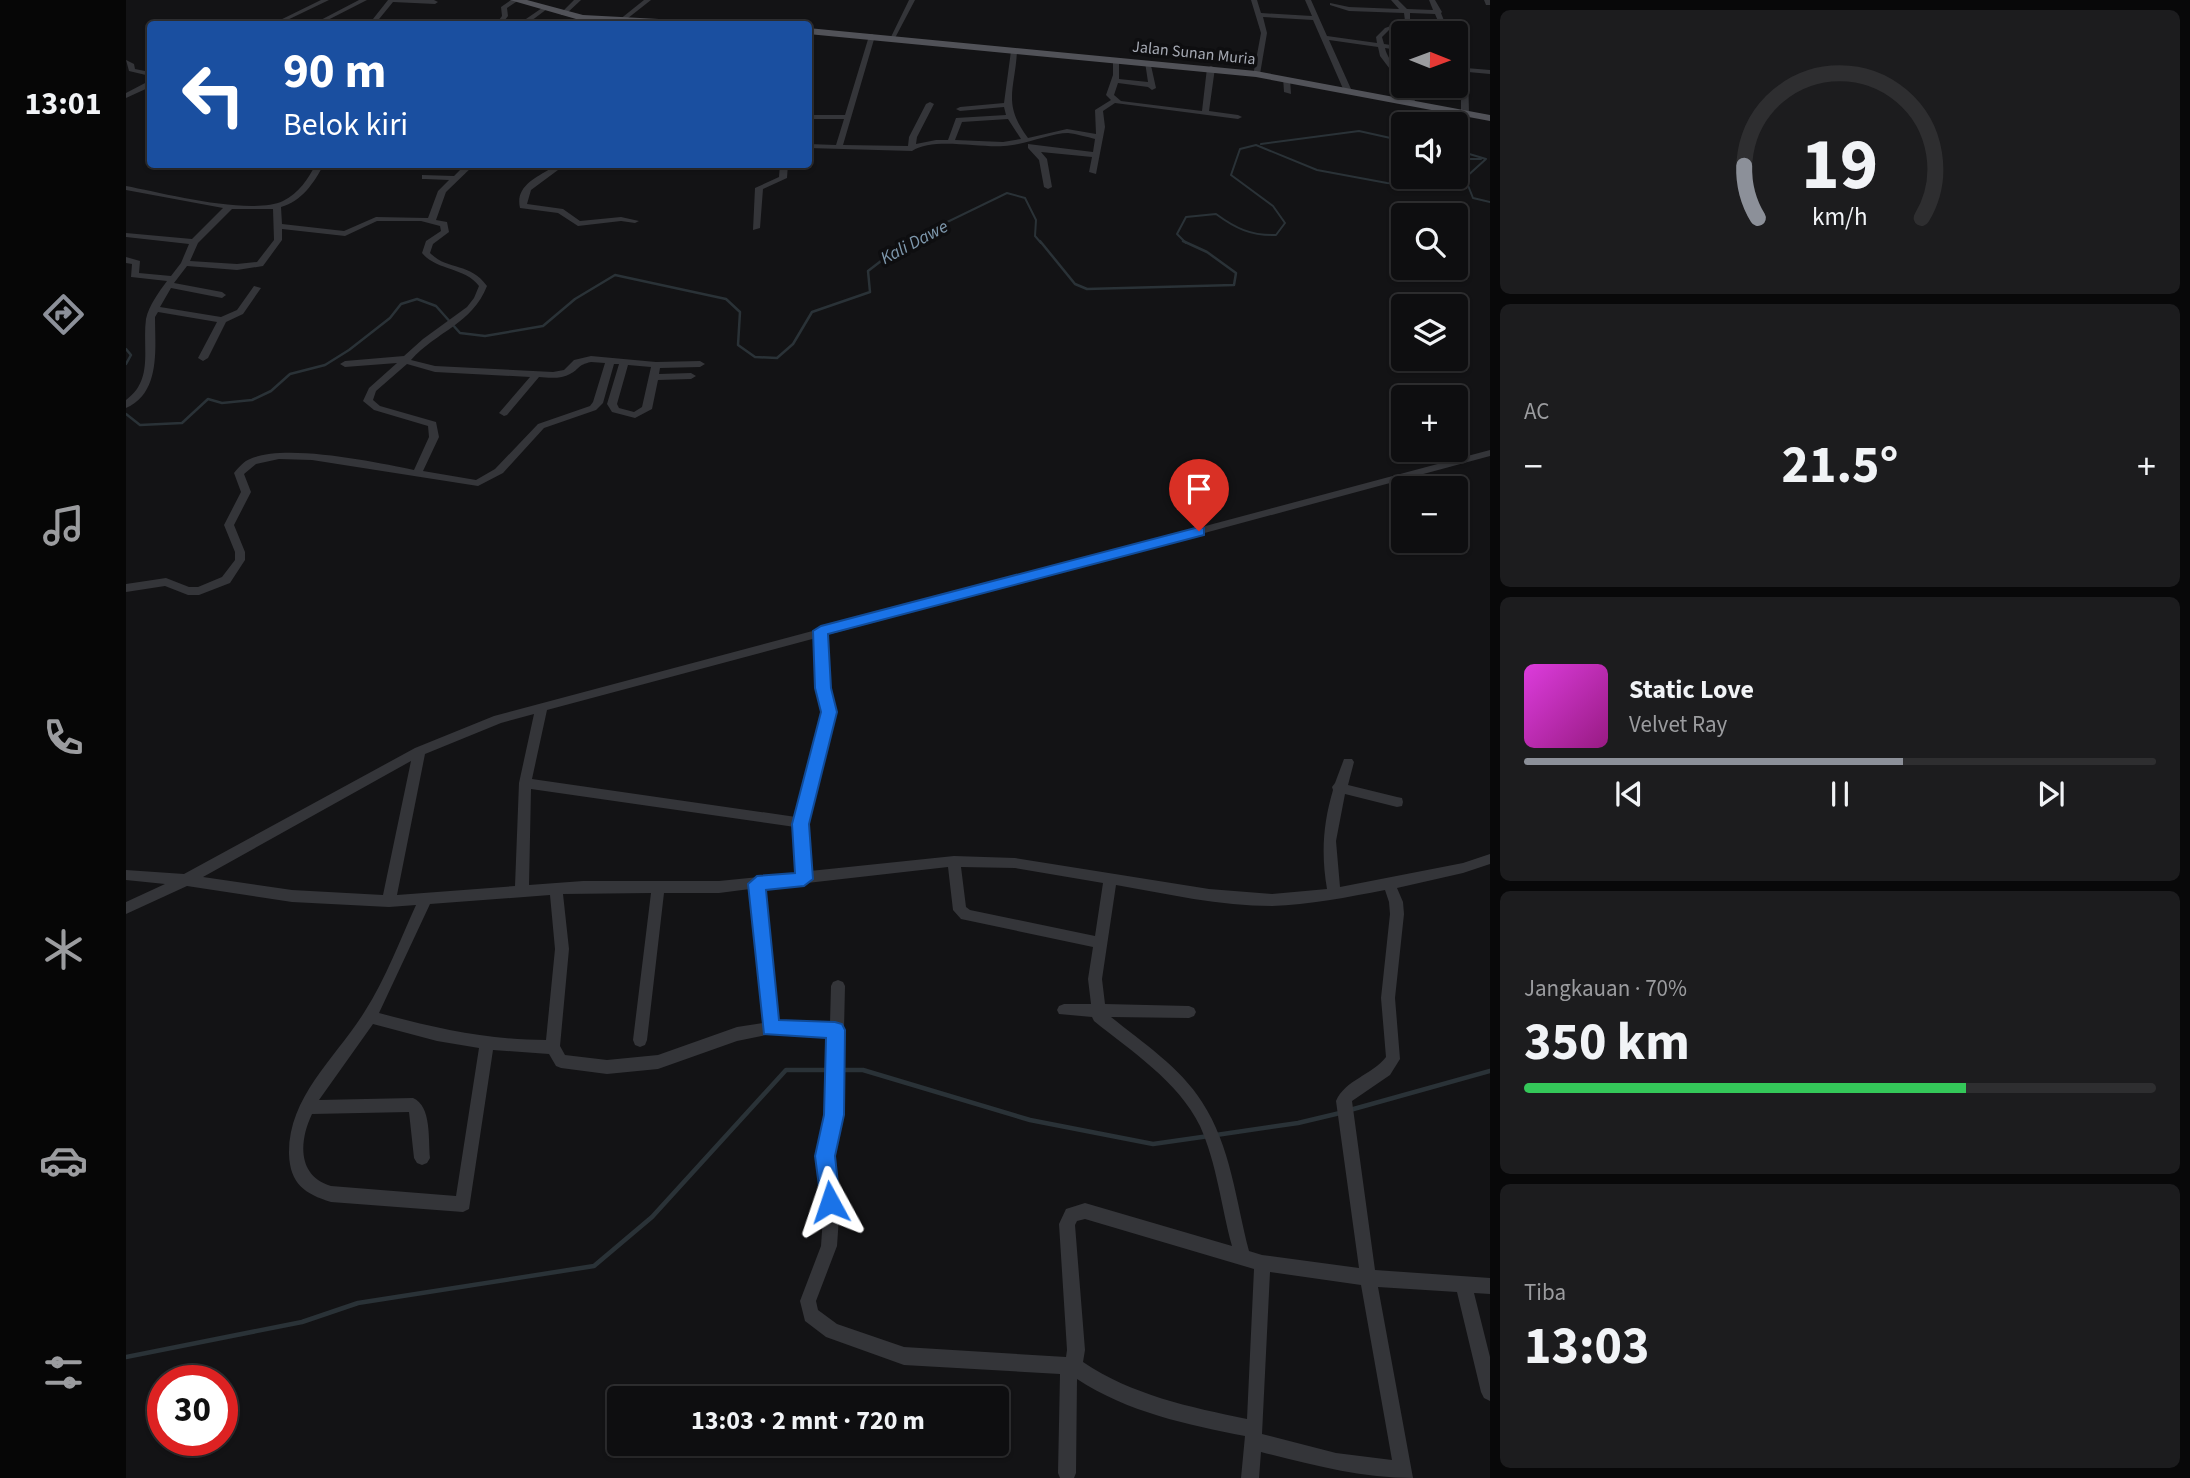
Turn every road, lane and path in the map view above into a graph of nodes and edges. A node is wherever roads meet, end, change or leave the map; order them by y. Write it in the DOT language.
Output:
graph roads {
  1 [pos="326,0"];
  2 [pos="364,0"];
  3 [pos="391,0"];
  4 [pos="515,0"];
  5 [pos="578,0"];
  6 [pos="648,0"];
  7 [pos="912,0"];
  8 [pos="1254,0"];
  9 [pos="1394,0"];
  10 [pos="1432,0"];
  11 [pos="435,2"];
  12 [pos="1321,3"];
  13 [pos="544,9"];
  14 [pos="1407,11"];
  15 [pos="1439,12"];
  16 [pos="563,14"];
  17 [pos="1260,15"];
  18 [pos="1316,18"];
  19 [pos="281,21"];
  20 [pos="322,21"];
  21 [pos="374,21"];
  22 [pos="499,21"];
  23 [pos="528,21"];
  24 [pos="586,21"];
  25 [pos="621,21"];
  26 [pos="1442,21"];
  27 [pos="812,31"];
  28 [pos="872,36"];
  29 [pos="892,38"];
  30 [pos="1326,38"];
  31 [pos="1381,47"];
  32 [pos="1391,48"];
  33 [pos="1014,51"];
  34 [pos="1116,60"];
  35 [pos="126,62"];
  36 [pos="1148,62"];
  37 [pos="1391,67"];
  38 [pos="1210,68"];
  39 [pos="1468,69"];
  40 [pos="1490,72"];
  41 [pos="147,73"];
  42 [pos="1256,74"];
  43 [pos="1286,79"];
  44 [pos="1116,81"];
  45 [pos="147,86"];
  46 [pos="1347,89"];
  47 [pos="134,92"];
  48 [pos="1288,92"];
  49 [pos="147,95"];
  50 [pos="126,96"];
  51 [pos="1410,98"];
  52 [pos="1114,101"];
  53 [pos="1411,101"];
  54 [pos="930,104"];
  55 [pos="1004,105"];
  56 [pos="960,109"];
  57 [pos="1460,112"];
  58 [pos="1205,114"];
  59 [pos="1468,114"];
  60 [pos="812,117"];
  61 [pos="847,117"];
  62 [pos="1008,117"];
  63 [pos="1238,117"];
  64 [pos="1490,118"];
  65 [pos="1099,137"];
  66 [pos="1026,141"];
  67 [pos="951,142"];
  68 [pos="812,146"];
  69 [pos="839,147"];
  70 [pos="912,149"];
  71 [pos="1035,149"];
  72 [pos="1096,155"];
  73 [pos="318,168"];
  74 [pos="466,168"];
  75 [pos="554,168"];
  76 [pos="784,168"];
  77 [pos="1093,172"];
  78 [pos="425,177"];
  79 [pos="453,178"];
  80 [pos="1048,187"];
  81 [pos="126,188"];
  82 [pos="230,206"];
  83 [pos="277,206"];
  84 [pos="431,221"];
  85 [pos="635,221"];
  86 [pos="280,226"];
  87 [pos="756,228"];
  88 [pos="126,235"];
  89 [pos="194,242"];
  90 [pos="126,260"];
  91 [pos="185,263"];
  92 [pos="172,282"];
  93 [pos="257,288"];
  94 [pos="222,295"];
  95 [pos="154,309"];
  96 [pos="222,320"];
  97 [pos="203,358"];
  98 [pos="406,360"];
  99 [pos="610,361"];
  100 [pos="624,363"];
  101 [pos="345,364"];
  102 [pos="700,364"];
  103 [pos="656,365"];
  104 [pos="537,374"];
  105 [pos="691,376"];
  106 [pos="653,377"];
  107 [pos="126,405"];
  108 [pos="504,413"];
  109 [pos="1490,453"];
  110 [pos="417,473"];
  111 [pos="126,588"];
  112 [pos="821,631"];
  113 [pos="542,707"];
  114 [pos="419,751"];
  115 [pos="1348,762"];
  116 [pos="525,783"];
  117 [pos="1338,787"];
  118 [pos="1398,802"];
  119 [pos="801,824"];
  120 [pos="1490,859"];
  121 [pos="954,861"];
  122 [pos="126,875"];
  123 [pos="1110,878"];
  124 [pos="804,879"];
  125 [pos="186,880"];
  126 [pos="757,884"];
  127 [pos="1389,884"];
  128 [pos="556,889"];
  129 [pos="657,889"];
  130 [pos="522,891"];
  131 [pos="1334,894"];
  132 [pos="426,898"];
  133 [pos="389,901"];
  134 [pos="126,908"];
  135 [pos="1101,943"];
  136 [pos="838,986"];
  137 [pos="1065,1010"];
  138 [pos="1098,1011"];
  139 [pos="1189,1012"];
  140 [pos="369,1017"];
  141 [pos="771,1028"];
  142 [pos="835,1030"];
  143 [pos="640,1040"];
  144 [pos="487,1043"];
  145 [pos="553,1047"];
  146 [pos="307,1107"];
  147 [pos="1346,1124"];
  148 [pos="422,1158"];
  149 [pos="1242,1255"];
  150 [pos="1262,1263"];
  151 [pos="1368,1278"];
  152 [pos="1464,1286"];
  153 [pos="1490,1286"];
  154 [pos="1070,1365"];
  155 [pos="1490,1392"];
  156 [pos="1254,1435"];
  157 [pos="1067,1473"];
  158 [pos="1404,1475"];
  159 [pos="1250,1478"];
  1 -- 19 [label="street"];
  2 -- 20 [label="street"];
  3 -- 11 [label="street"];
  3 -- 21 [label="street"];
  4 -- 13 [label="main road"];
  4 -- 22 [label="street"];
  5 -- 16 [label="street"];
  6 -- 25 [label="street"];
  7 -- 29 [label="street"];
  8 -- 17 [label="street"];
  9 -- 14 [label="street"];
  10 -- 15 [label="street"];
  12 -- 14 [label="street"];
  12 -- 18 [label="street"];
  13 -- 16 [label="main road"];
  13 -- 23 [label="street"];
  14 -- 15 [label="street"];
  14 -- 31 [label="street"];
  15 -- 26 [label="street"];
  16 -- 24 [label="main road"];
  17 -- 18 [label="street"];
  17 -- 42 [label="street"];
  18 -- 30 [label="street"];
  27 -- 28 [label="main road, Jalan Sunan Muria"];
  28 -- 29 [label="main road, Jalan Sunan Muria"];
  28 -- 61 [label="street"];
  29 -- 33 [label="main road, Jalan Sunan Muria"];
  30 -- 31 [label="street"];
  30 -- 46 [label="street"];
  31 -- 32 [label="street"];
  31 -- 37 [label="street"];
  33 -- 34 [label="main road, Jalan Sunan Muria"];
  33 -- 55 [label="street"];
  34 -- 36 [label="main road, Jalan Sunan Muria"];
  34 -- 44 [label="street"];
  35 -- 41 [label="street"];
  36 -- 38 [label="main road, Jalan Sunan Muria"];
  36 -- 44 [label="street"];
  38 -- 42 [label="main road, Jalan Sunan Muria"];
  38 -- 58 [label="street"];
  39 -- 40 [label="street"];
  42 -- 43 [label="main road, Jalan Sunan Muria"];
  43 -- 46 [label="main road, Jalan Sunan Muria"];
  43 -- 48 [label="street"];
  44 -- 52 [label="street"];
  45 -- 47 [label="street"];
  46 -- 53 [label="main road, Jalan Sunan Muria"];
  47 -- 49 [label="street"];
  47 -- 50 [label="street"];
  51 -- 53 [label="street"];
  52 -- 58 [label="street"];
  52 -- 65 [label="street"];
  53 -- 57 [label="main road, Jalan Sunan Muria"];
  54 -- 70 [label="street"];
  55 -- 56 [label="street"];
  55 -- 62 [label="street"];
  58 -- 63 [label="street"];
  59 -- 64 [label="main road, Jalan Sunan Muria"];
  60 -- 61 [label="street"];
  61 -- 69 [label="street"];
  62 -- 66 [label="street"];
  62 -- 67 [label="street"];
  65 -- 66 [label="street"];
  65 -- 72 [label="street"];
  66 -- 67 [label="street"];
  66 -- 71 [label="street"];
  67 -- 70 [label="street"];
  68 -- 69 [label="street"];
  69 -- 70 [label="street"];
  71 -- 72 [label="street"];
  71 -- 80 [label="street"];
  72 -- 77 [label="street"];
  73 -- 83 [label="street"];
  74 -- 79 [label="street"];
  75 -- 85 [label="street"];
  76 -- 87 [label="street"];
  78 -- 79 [label="street"];
  79 -- 84 [label="street"];
  81 -- 82 [label="street"];
  82 -- 83 [label="street"];
  82 -- 89 [label="street"];
  83 -- 86 [label="street"];
  84 -- 86 [label="street"];
  84 -- 98 [label="street"];
  86 -- 91 [label="street"];
  88 -- 89 [label="street"];
  89 -- 91 [label="street"];
  90 -- 92 [label="street"];
  91 -- 92 [label="street"];
  92 -- 94 [label="street"];
  92 -- 95 [label="street"];
  93 -- 96 [label="street"];
  95 -- 96 [label="street"];
  95 -- 107 [label="street"];
  96 -- 97 [label="street"];
  98 -- 101 [label="street"];
  98 -- 104 [label="street"];
  98 -- 110 [label="street"];
  99 -- 100 [label="street"];
  99 -- 104 [label="street"];
  99 -- 110 [label="street"];
  100 -- 103 [label="street"];
  100 -- 106 [label="street"];
  102 -- 103 [label="street"];
  103 -- 106 [label="street"];
  104 -- 108 [label="street"];
  105 -- 106 [label="street"];
  109 -- 112 [label="street"];
  110 -- 111 [label="street"];
  112 -- 113 [label="street"];
  112 -- 119 [label="street"];
  113 -- 114 [label="street"];
  113 -- 116 [label="street"];
  114 -- 125 [label="street"];
  114 -- 133 [label="street"];
  115 -- 117 [label="street"];
  116 -- 119 [label="street"];
  116 -- 130 [label="street"];
  117 -- 118 [label="street"];
  117 -- 131 [label="street"];
  119 -- 124 [label="street"];
  120 -- 127 [label="street"];
  121 -- 123 [label="street"];
  121 -- 124 [label="street"];
  121 -- 135 [label="street"];
  122 -- 125 [label="street"];
  123 -- 131 [label="street"];
  123 -- 135 [label="street"];
  124 -- 126 [label="street"];
  125 -- 133 [label="street"];
  125 -- 134 [label="street"];
  126 -- 129 [label="street"];
  126 -- 141 [label="street"];
  127 -- 131 [label="street"];
  127 -- 147 [label="street"];
  128 -- 129 [label="street"];
  128 -- 130 [label="street"];
  128 -- 145 [label="street"];
  129 -- 143 [label="street"];
  130 -- 132 [label="street"];
  132 -- 133 [label="street"];
  132 -- 140 [label="street"];
  135 -- 138 [label="street"];
  136 -- 142 [label="street"];
  137 -- 138 [label="street"];
  138 -- 139 [label="street"];
  138 -- 149 [label="street"];
  140 -- 144 [label="street"];
  140 -- 146 [label="street"];
  141 -- 142 [label="street"];
  141 -- 145 [label="street"];
  142 -- 154 [label="street"];
  144 -- 145 [label="street"];
  144 -- 146 [label="street"];
  146 -- 148 [label="street"];
  147 -- 151 [label="street"];
  149 -- 150 [label="street"];
  149 -- 154 [label="street"];
  150 -- 151 [label="street"];
  150 -- 156 [label="street"];
  151 -- 152 [label="street"];
  151 -- 158 [label="street"];
  152 -- 153 [label="street"];
  152 -- 155 [label="street"];
  154 -- 156 [label="street"];
  154 -- 157 [label="street"];
  156 -- 158 [label="street"];
  156 -- 159 [label="street"];
}
